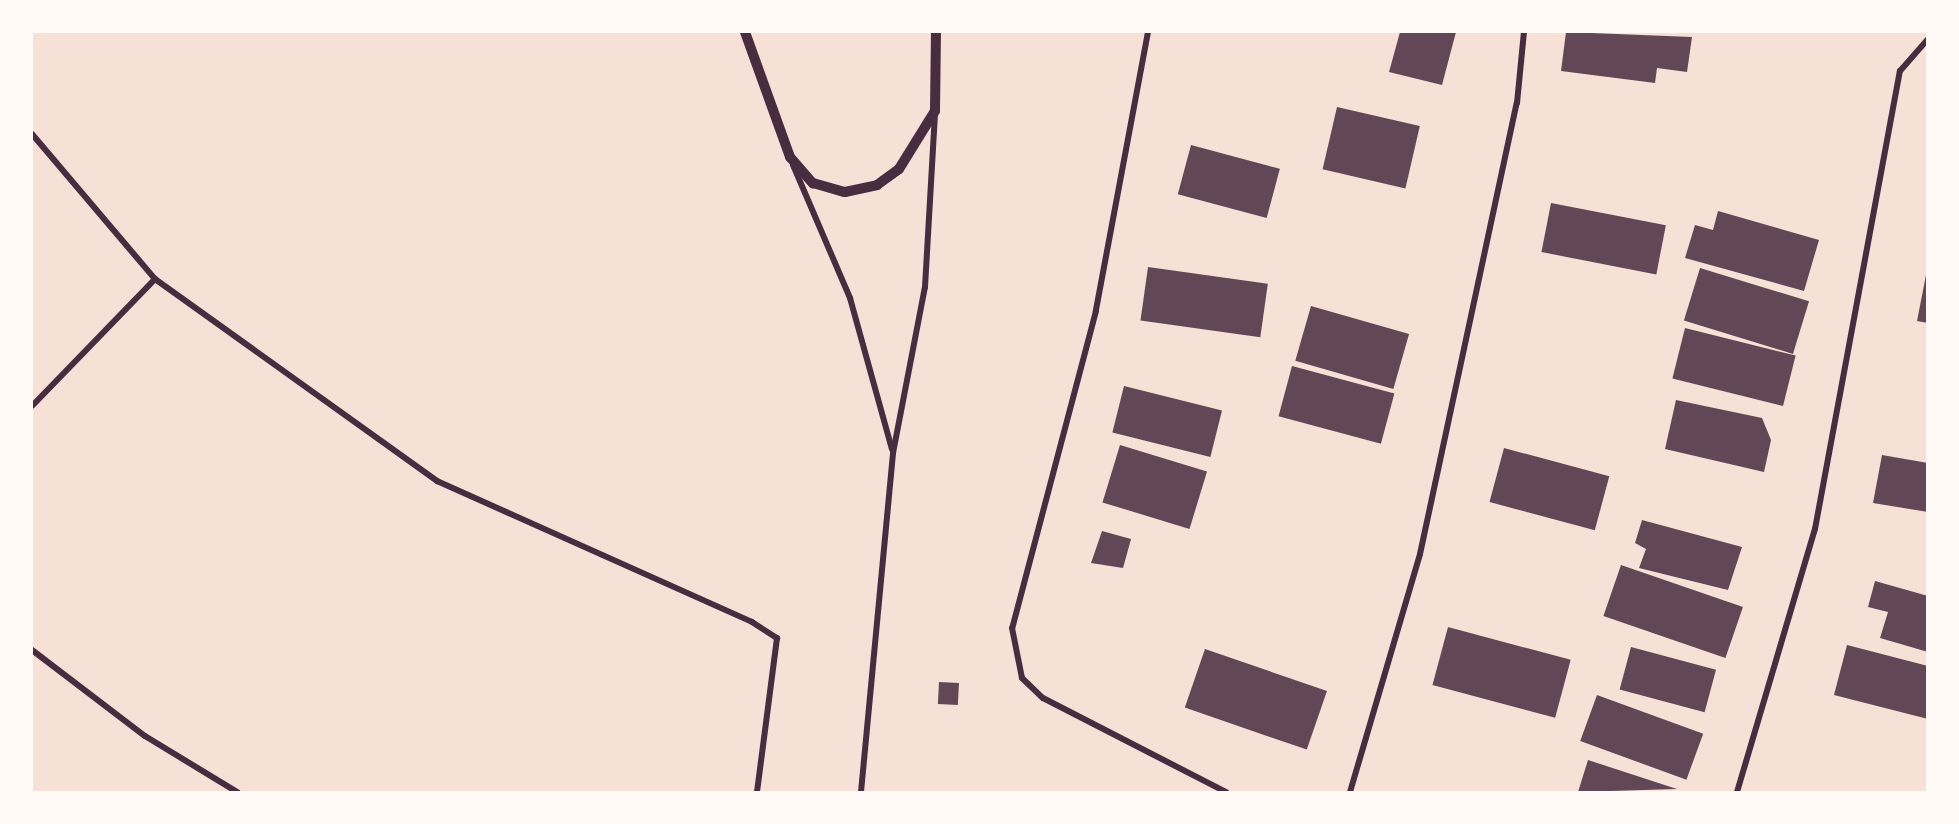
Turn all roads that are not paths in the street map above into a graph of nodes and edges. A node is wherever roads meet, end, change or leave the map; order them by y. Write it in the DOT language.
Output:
graph roads {
  1 [pos="746,32"];
  2 [pos="936,32"];
  3 [pos="1148,32"];
  4 [pos="1524,32"];
  5 [pos="1928,39"];
  6 [pos="935,111"];
  7 [pos="32,134"];
  8 [pos="790,157"];
  9 [pos="155,279"];
  10 [pos="32,406"];
  11 [pos="893,453"];
  12 [pos="32,650"];
  13 [pos="237,792"];
  14 [pos="758,792"];
  15 [pos="861,792"];
  16 [pos="1226,792"];
  17 [pos="1350,792"];
  18 [pos="1737,792"];
  1 -- 8 [label="street"];
  2 -- 6 [label="street"];
  3 -- 16 [label="street"];
  4 -- 17 [label="street"];
  5 -- 18 [label="street"];
  6 -- 8 [label="street"];
  6 -- 11 [label="street"];
  7 -- 9 [label="street"];
  8 -- 11 [label="street"];
  9 -- 10 [label="street"];
  9 -- 14 [label="street"];
  11 -- 15 [label="street"];
  12 -- 13 [label="street"];
}
